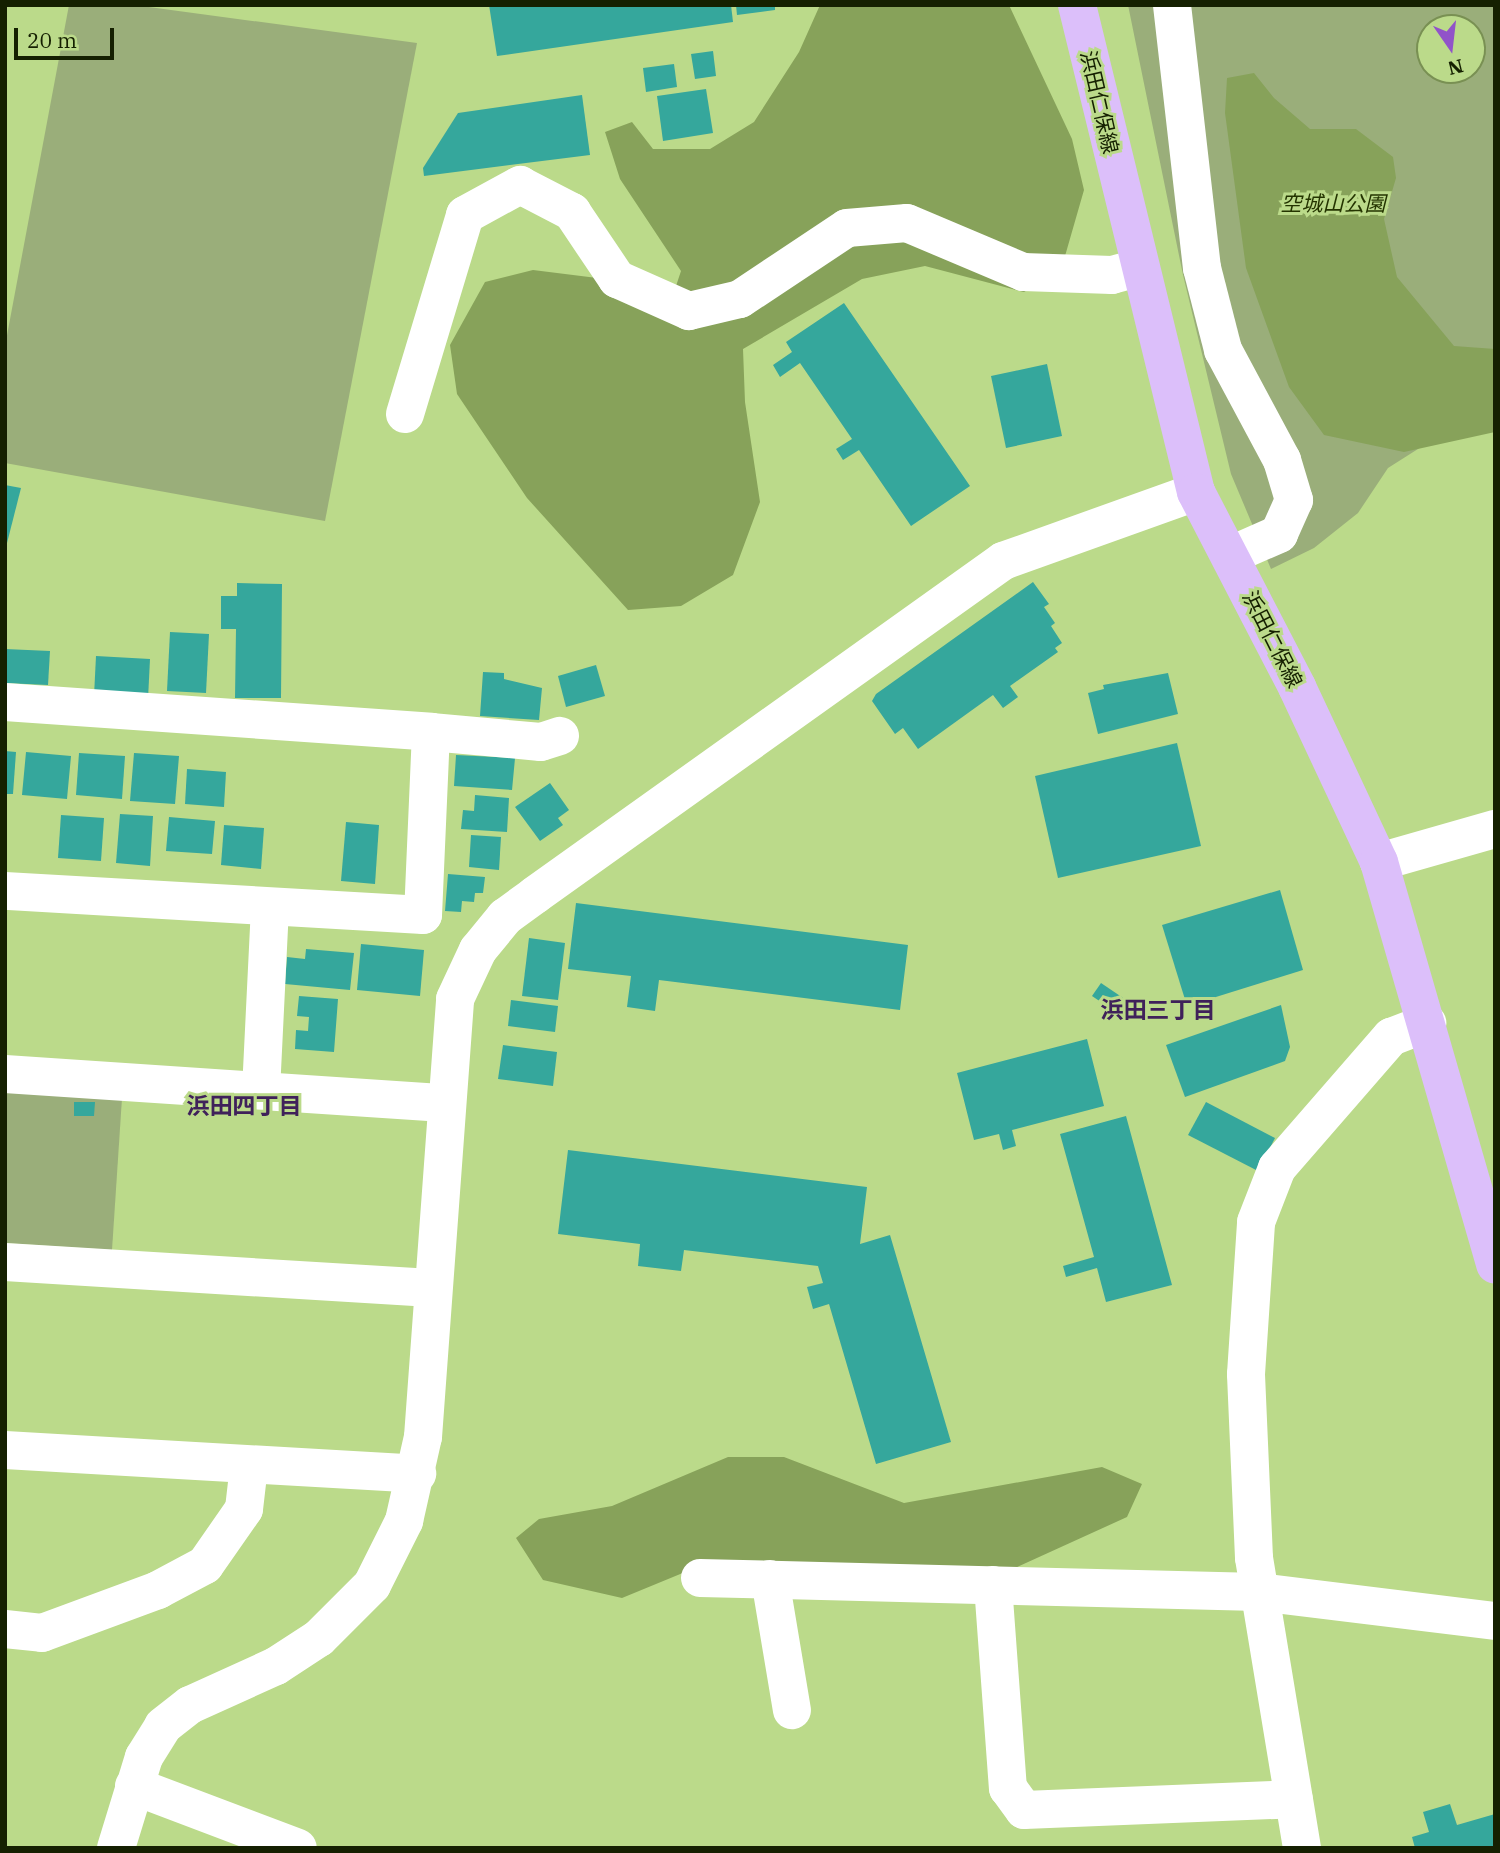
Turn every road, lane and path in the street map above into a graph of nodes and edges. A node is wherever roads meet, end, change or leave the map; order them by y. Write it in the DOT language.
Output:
graph roads {
  1 [pos="1077,5"];
  2 [pos="1171,5"];
  3 [pos="1138,268"];
  4 [pos="405,414"];
  5 [pos="1196,492"];
  6 [pos="1231,555"];
  7 [pos="5,702"];
  8 [pos="431,732"];
  9 [pos="560,736"];
  10 [pos="1495,830"];
  11 [pos="1380,862"];
  12 [pos="5,891"];
  13 [pos="270,909"];
  14 [pos="1427,1023"];
  15 [pos="5,1074"];
  16 [pos="261,1091"];
  17 [pos="444,1103"];
  18 [pos="5,1262"];
  19 [pos="1495,1265"];
  20 [pos="431,1287"];
  21 [pos="5,1450"];
  22 [pos="249,1466"];
  23 [pos="416,1474"];
  24 [pos="700,1578"];
  25 [pos="770,1580"];
  26 [pos="993,1585"];
  27 [pos="1259,1592"];
  28 [pos="1495,1621"];
  29 [pos="5,1629"];
  30 [pos="792,1710"];
  31 [pos="134,1786"];
  32 [pos="1294,1799"];
  33 [pos="116,1848"];
  34 [pos="298,1848"];
  35 [pos="1302,1848"];
  1 -- 3 [label="main road, 浜田仁保線"];
  2 -- 6 [label="street"];
  3 -- 4 [label="street"];
  3 -- 5 [label="main road, 浜田仁保線"];
  5 -- 6 [label="main road, 浜田仁保線"];
  5 -- 17 [label="street"];
  6 -- 11 [label="main road, 浜田仁保線"];
  7 -- 8 [label="street"];
  8 -- 9 [label="street"];
  8 -- 13 [label="street"];
  10 -- 11 [label="street"];
  11 -- 14 [label="main road, 浜田仁保線"];
  12 -- 13 [label="street"];
  13 -- 16 [label="street"];
  14 -- 19 [label="main road, 浜田仁保線"];
  14 -- 27 [label="street"];
  15 -- 16 [label="street"];
  16 -- 17 [label="street"];
  17 -- 20 [label="street"];
  18 -- 20 [label="street"];
  20 -- 23 [label="street"];
  21 -- 22 [label="street"];
  22 -- 23 [label="street"];
  22 -- 29 [label="street"];
  23 -- 31 [label="street"];
  24 -- 25 [label="street"];
  25 -- 26 [label="street"];
  25 -- 30 [label="street"];
  26 -- 27 [label="street"];
  26 -- 32 [label="street"];
  27 -- 28 [label="street"];
  27 -- 32 [label="street"];
  31 -- 33 [label="street"];
  31 -- 34 [label="street"];
  32 -- 35 [label="street"];
}
